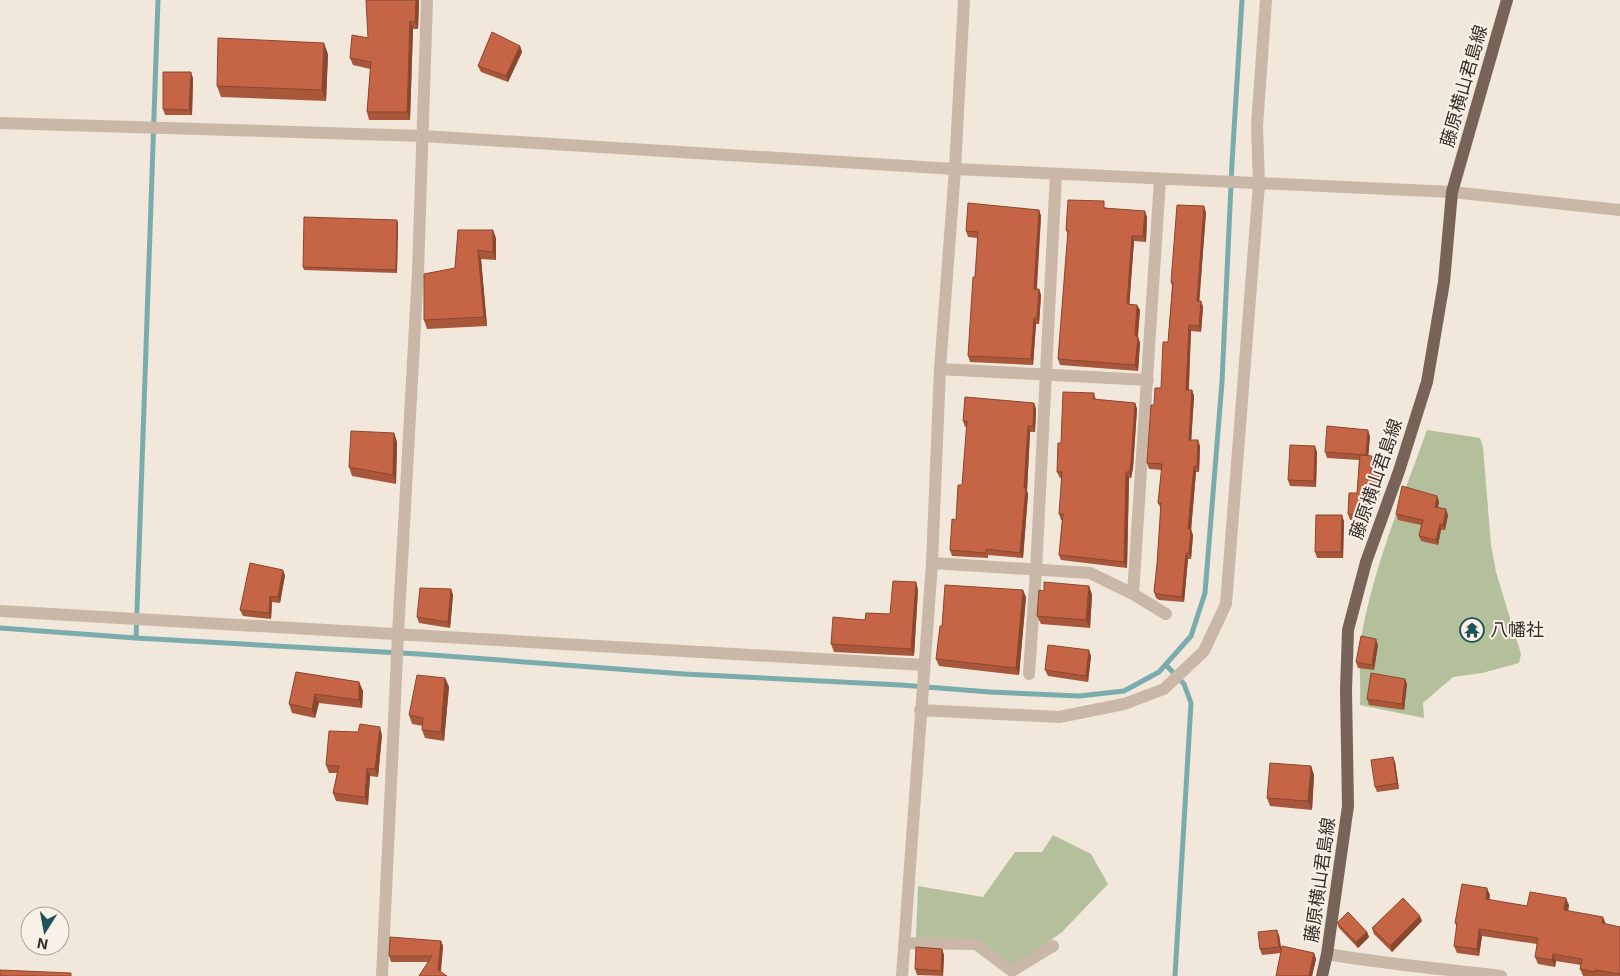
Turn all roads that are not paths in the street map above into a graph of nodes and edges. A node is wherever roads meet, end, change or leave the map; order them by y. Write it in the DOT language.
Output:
graph roads {
  1 [pos="427,0"];
  2 [pos="964,0"];
  3 [pos="1266,0"];
  4 [pos="1507,0"];
  5 [pos="0,123"];
  6 [pos="423,136"];
  7 [pos="955,169"];
  8 [pos="1056,174"];
  9 [pos="1160,179"];
  10 [pos="1259,184"];
  11 [pos="1452,192"];
  12 [pos="1620,210"];
  13 [pos="940,369"];
  14 [pos="1047,374"];
  15 [pos="1148,380"];
  16 [pos="932,563"];
  17 [pos="1036,571"];
  18 [pos="1133,594"];
  19 [pos="0,611"];
  20 [pos="1166,614"];
  21 [pos="398,634"];
  22 [pos="924,669"];
  23 [pos="1029,674"];
  24 [pos="920,710"];
  25 [pos="905,944"];
  26 [pos="1053,946"];
  27 [pos="1327,954"];
  28 [pos="382,976"];
  29 [pos="902,976"];
  30 [pos="1322,976"];
  31 [pos="1501,976"];
  1 -- 6 [label="street"];
  2 -- 7 [label="street"];
  3 -- 10 [label="street"];
  4 -- 11 [label="main road, 藤原横山君島線"];
  5 -- 6 [label="street"];
  6 -- 7 [label="street"];
  6 -- 21 [label="street"];
  7 -- 8 [label="street"];
  7 -- 13 [label="street"];
  8 -- 9 [label="street"];
  8 -- 14 [label="street"];
  9 -- 10 [label="street"];
  9 -- 15 [label="street"];
  10 -- 11 [label="street"];
  10 -- 24 [label="street"];
  11 -- 12 [label="street"];
  11 -- 27 [label="main road, 藤原横山君島線"];
  13 -- 14 [label="street"];
  13 -- 16 [label="street"];
  14 -- 15 [label="street"];
  14 -- 17 [label="street"];
  15 -- 18 [label="street"];
  16 -- 17 [label="street"];
  16 -- 22 [label="street"];
  17 -- 18 [label="street"];
  17 -- 23 [label="street"];
  18 -- 20 [label="street"];
  19 -- 21 [label="street"];
  21 -- 22 [label="street"];
  21 -- 28 [label="street"];
  22 -- 24 [label="street"];
  24 -- 25 [label="street"];
  25 -- 26 [label="street"];
  25 -- 29 [label="street"];
  27 -- 30 [label="main road, 藤原横山君島線"];
  27 -- 31 [label="street"];
}
